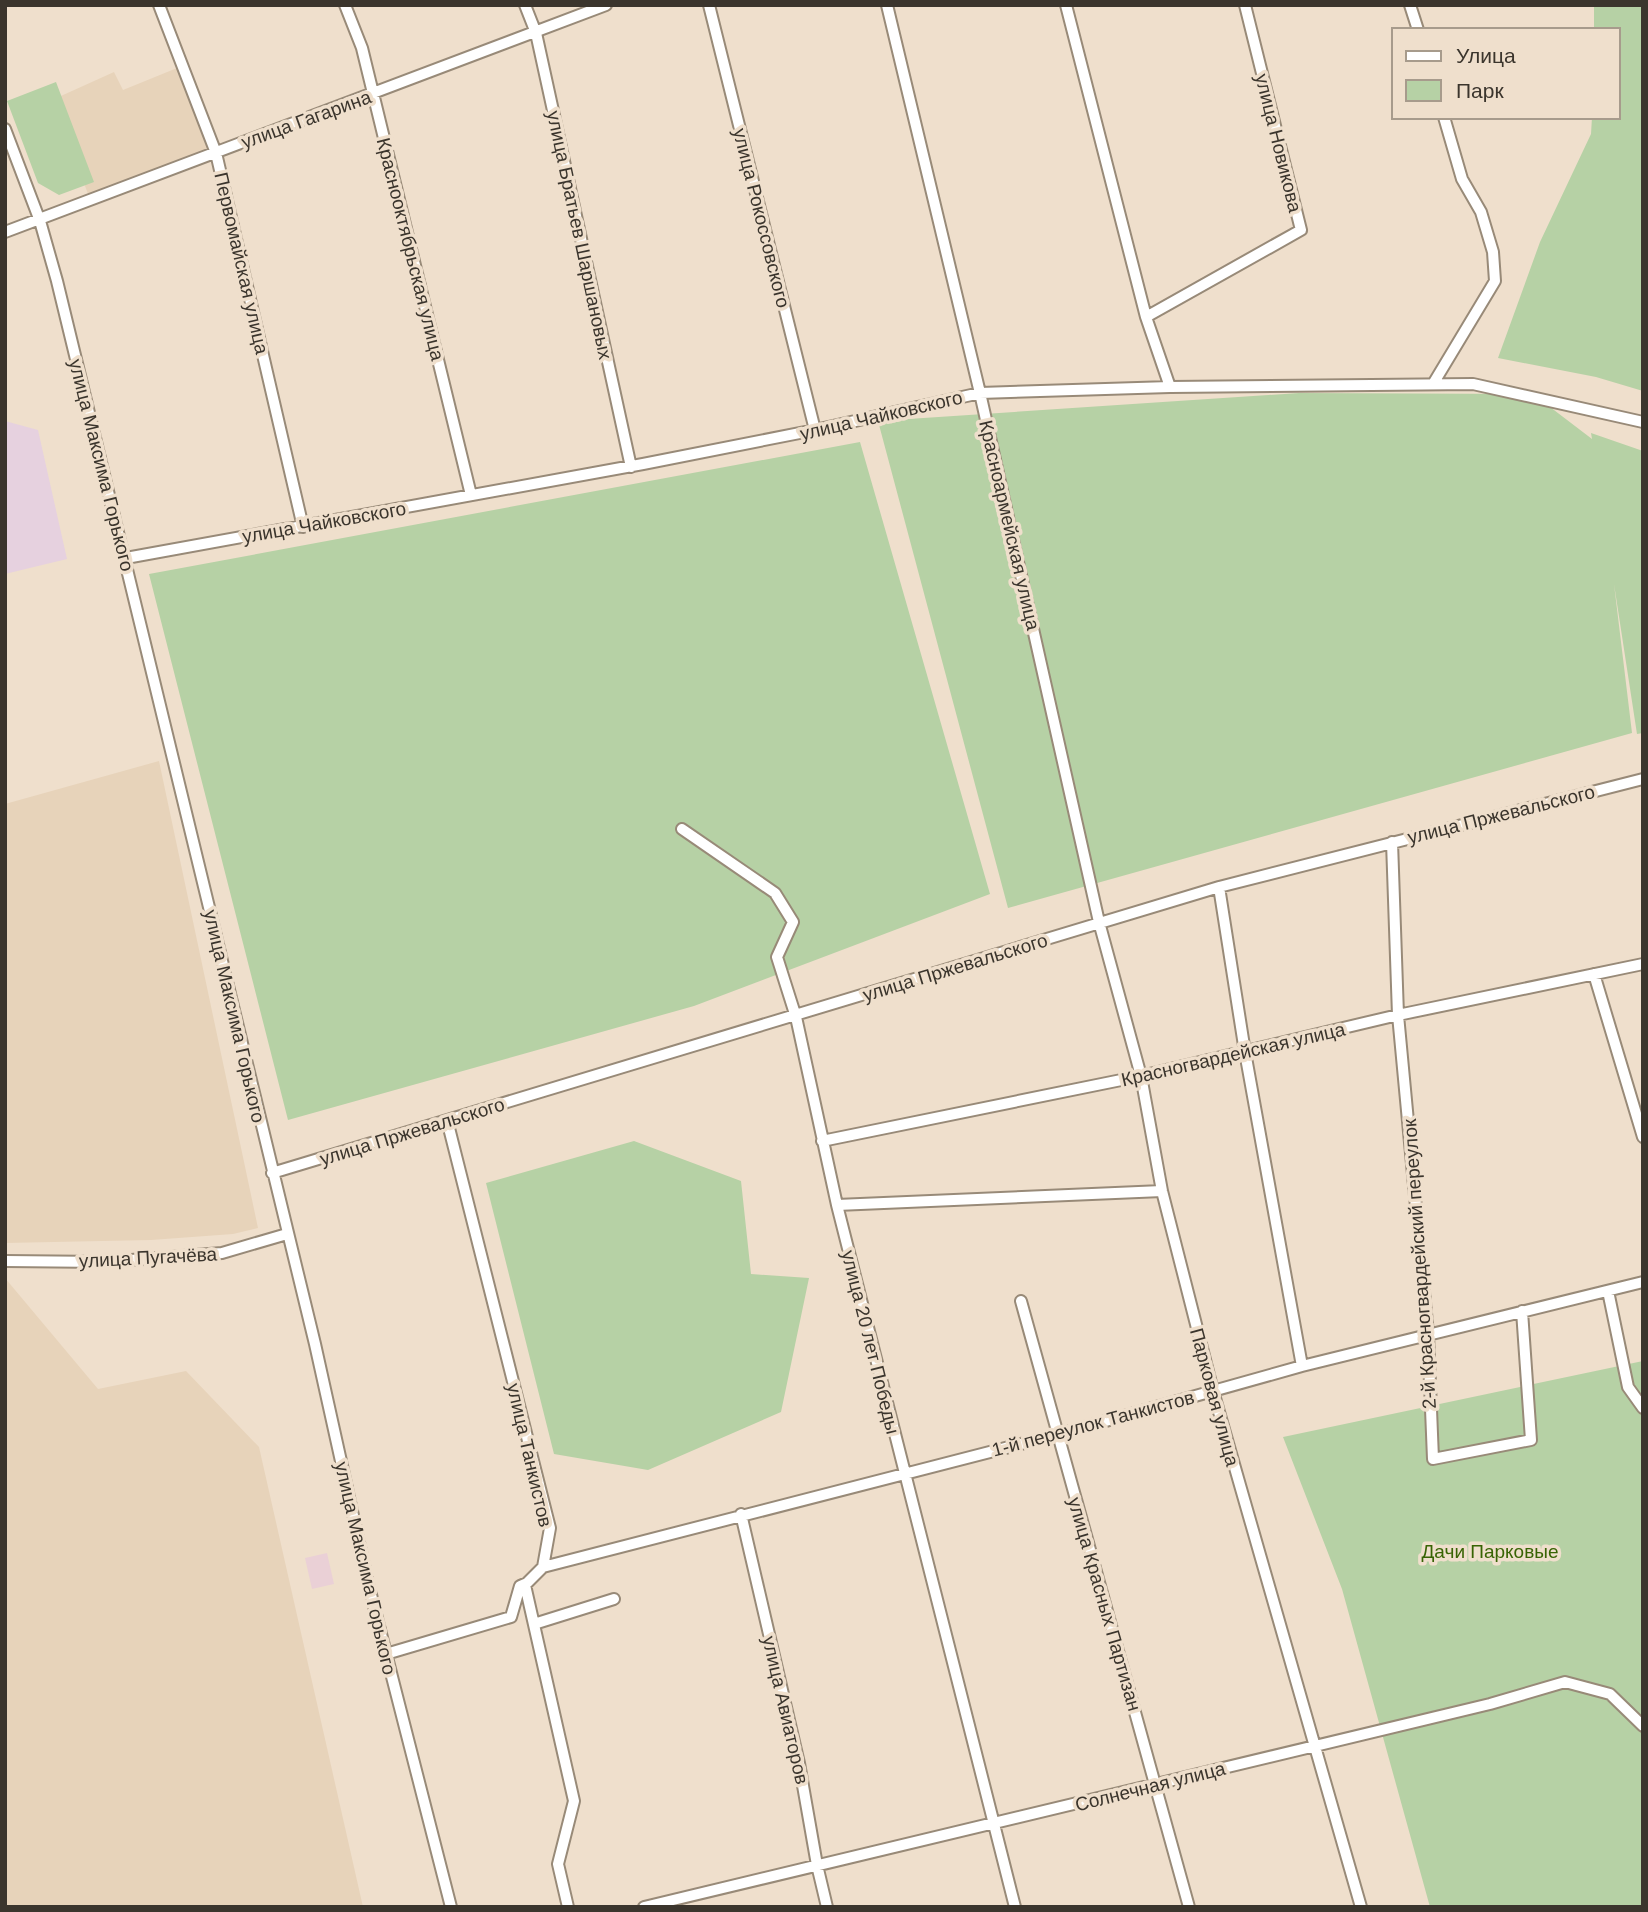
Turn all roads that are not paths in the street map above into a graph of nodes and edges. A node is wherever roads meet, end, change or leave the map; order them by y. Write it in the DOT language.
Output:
graph roads {
  1 [pos="159,5"];
  2 [pos="345,5"];
  3 [pos="525,5"];
  4 [pos="606,5"];
  5 [pos="709,5"];
  6 [pos="887,5"];
  7 [pos="1066,5"];
  8 [pos="1245,5"];
  9 [pos="1410,5"];
  10 [pos="1417,28"];
  11 [pos="536,33"];
  12 [pos="374,94"];
  13 [pos="1445,119"];
  14 [pos="5,129"];
  15 [pos="216,153"];
  16 [pos="40,221"];
  17 [pos="5,232"];
  18 [pos="1146,317"];
  19 [pos="1433,384"];
  20 [pos="1170,387"];
  21 [pos="980,393"];
  22 [pos="1643,422"];
  23 [pos="815,430"];
  24 [pos="631,467"];
  25 [pos="471,495"];
  26 [pos="303,527"];
  27 [pos="126,558"];
  28 [pos="1643,779"];
  29 [pos="682,829"];
  30 [pos="1392,842"];
  31 [pos="1219,887"];
  32 [pos="1099,922"];
  33 [pos="1643,964"];
  34 [pos="1594,974"];
  35 [pos="1398,1016"];
  36 [pos="796,1017"];
  37 [pos="1245,1052"];
  38 [pos="1141,1076"];
  39 [pos="447,1120"];
  40 [pos="1643,1137"];
  41 [pos="822,1141"];
  42 [pos="272,1173"];
  43 [pos="1162,1191"];
  44 [pos="837,1205"];
  45 [pos="287,1234"];
  46 [pos="5,1261"];
  47 [pos="1643,1282"];
  48 [pos="1608,1291"];
  49 [pos="1021,1301"];
  50 [pos="1522,1311"];
  51 [pos="1428,1334"];
  52 [pos="1302,1366"];
  53 [pos="1213,1391"];
  54 [pos="1641,1403"];
  55 [pos="1056,1434"];
  56 [pos="904,1472"];
  57 [pos="741,1514"];
  58 [pos="543,1567"];
  59 [pos="527,1583"];
  60 [pos="614,1600"];
  61 [pos="534,1624"];
  62 [pos="386,1654"];
  63 [pos="1643,1726"];
  64 [pos="1314,1744"];
  65 [pos="1156,1785"];
  66 [pos="994,1824"];
  67 [pos="817,1864"];
  68 [pos="451,1907"];
  69 [pos="568,1907"];
  70 [pos="644,1907"];
  71 [pos="827,1907"];
  72 [pos="1015,1907"];
  73 [pos="1189,1907"];
  74 [pos="1361,1907"];
  1 -- 15 [label="street, Первомайская улица"];
  2 -- 12 [label="street, Краснооктябрьская улица"];
  3 -- 11 [label="street, улица Братьев Шаршановых"];
  4 -- 11 [label="street, улица Гагарина"];
  5 -- 23 [label="street, улица Рокоссовского"];
  6 -- 21 [label="street, Красноармейская улица"];
  7 -- 18 [label="street"];
  8 -- 18 [label="street, улица Новикова"];
  9 -- 10 [label="street"];
  11 -- 12 [label="street, улица Гагарина"];
  11 -- 24 [label="street, улица Братьев Шаршановых"];
  12 -- 15 [label="street, улица Гагарина"];
  12 -- 25 [label="street, Краснооктябрьская улица"];
  13 -- 19 [label="street"];
  14 -- 16 [label="street, улица Максима Горького"];
  15 -- 16 [label="street, улица Гагарина"];
  15 -- 26 [label="street, Первомайская улица"];
  16 -- 17 [label="street, улица Гагарина"];
  16 -- 27 [label="street, улица Максима Горького"];
  18 -- 20 [label="street"];
  19 -- 20 [label="street, улица Чайковского"];
  19 -- 22 [label="street, улица Чайковского"];
  20 -- 21 [label="street, улица Чайковского"];
  21 -- 23 [label="street, улица Чайковского"];
  21 -- 32 [label="street, Красноармейская улица"];
  23 -- 24 [label="street, улица Чайковского"];
  24 -- 25 [label="street, улица Чайковского"];
  25 -- 26 [label="street, улица Чайковского"];
  26 -- 27 [label="street, улица Чайковского"];
  27 -- 42 [label="street, улица Максима Горького"];
  28 -- 30 [label="street, улица Пржевальского"];
  29 -- 36 [label="street, улица 20 лет Победы"];
  30 -- 31 [label="street, улица Пржевальского"];
  30 -- 35 [label="street, 2-й Красногвардейский переулок"];
  31 -- 32 [label="street, улица Пржевальского"];
  31 -- 37 [label="street"];
  32 -- 36 [label="street, улица Пржевальского"];
  32 -- 38 [label="street, Парковая улица"];
  33 -- 34 [label="street, Красногвардейская улица"];
  34 -- 35 [label="street, Красногвардейская улица"];
  34 -- 40 [label="street"];
  35 -- 37 [label="street, Красногвардейская улица"];
  35 -- 51 [label="street, 2-й Красногвардейский переулок"];
  36 -- 39 [label="street, улица Пржевальского"];
  36 -- 41 [label="street, улица 20 лет Победы"];
  37 -- 38 [label="street, Красногвардейская улица"];
  37 -- 52 [label="street"];
  38 -- 41 [label="street, Красногвардейская улица"];
  38 -- 43 [label="street, Парковая улица"];
  39 -- 42 [label="street, улица Пржевальского"];
  39 -- 58 [label="street, улица Танкистов"];
  41 -- 44 [label="street, улица 20 лет Победы"];
  42 -- 45 [label="street, улица Максима Горького"];
  43 -- 44 [label="street"];
  43 -- 53 [label="street, Парковая улица"];
  44 -- 56 [label="street, улица 20 лет Победы"];
  45 -- 46 [label="street, улица Пугачёва"];
  45 -- 62 [label="street, улица Максима Горького"];
  47 -- 48 [label="street, 1-й переулок Танкистов"];
  48 -- 50 [label="street, 1-й переулок Танкистов"];
  48 -- 54 [label="street"];
  49 -- 55 [label="street, улица Красных Партизан"];
  50 -- 51 [label="street, 1-й переулок Танкистов"];
  50 -- 51 [label="street, 2-й Красногвардейский переулок"];
  51 -- 52 [label="street, 1-й переулок Танкистов"];
  52 -- 53 [label="street, 1-й переулок Танкистов"];
  53 -- 55 [label="street, 1-й переулок Танкистов"];
  53 -- 64 [label="street, Парковая улица"];
  55 -- 56 [label="street, 1-й переулок Танкистов"];
  55 -- 65 [label="street, улица Красных Партизан"];
  56 -- 57 [label="street, 1-й переулок Танкистов"];
  56 -- 66 [label="street, улица 20 лет Победы"];
  57 -- 58 [label="street, 1-й переулок Танкистов"];
  57 -- 67 [label="street, улица Авиаторов"];
  58 -- 59 [label="street"];
  59 -- 61 [label="street"];
  59 -- 62 [label="street"];
  60 -- 61 [label="street"];
  61 -- 69 [label="street"];
  62 -- 68 [label="street, улица Максима Горького"];
  63 -- 64 [label="street, Солнечная улица"];
  64 -- 65 [label="street, Солнечная улица"];
  64 -- 74 [label="street, Парковая улица"];
  65 -- 66 [label="street, Солнечная улица"];
  65 -- 73 [label="street, улица Красных Партизан"];
  66 -- 67 [label="street, Солнечная улица"];
  66 -- 72 [label="street, улица 20 лет Победы"];
  67 -- 70 [label="street, Солнечная улица"];
  67 -- 71 [label="street, улица Авиаторов"];
}
